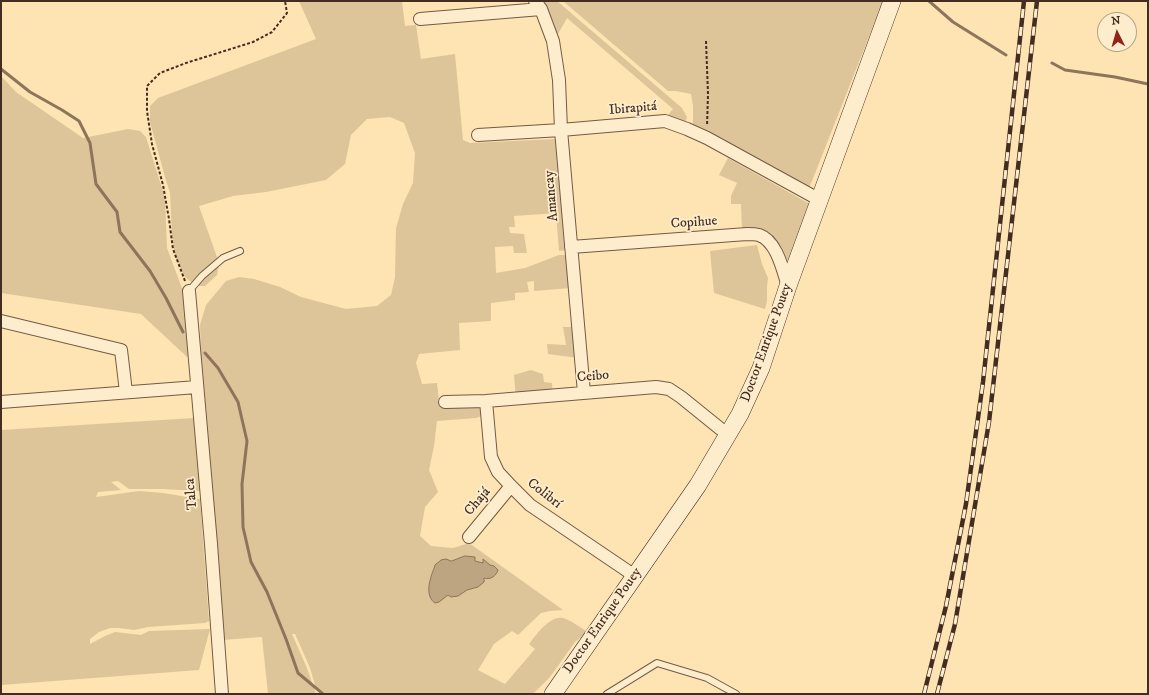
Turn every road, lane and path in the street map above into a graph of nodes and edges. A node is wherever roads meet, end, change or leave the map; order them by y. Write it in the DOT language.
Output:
graph roads {
  1 [pos="285,1"];
  2 [pos="892,1"];
  3 [pos="538,5"];
  4 [pos="420,19"];
  5 [pos="706,41"];
  6 [pos="561,130"];
  7 [pos="478,135"];
  8 [pos="707,138"];
  9 [pos="820,200"];
  10 [pos="571,247"];
  11 [pos="240,251"];
  12 [pos="788,286"];
  13 [pos="189,291"];
  14 [pos="1,322"];
  15 [pos="197,387"];
  16 [pos="126,392"];
  17 [pos="584,393"];
  18 [pos="486,401"];
  19 [pos="1,402"];
  20 [pos="445,402"];
  21 [pos="728,435"];
  22 [pos="511,486"];
  23 [pos="469,537"];
  24 [pos="635,576"];
  25 [pos="222,694"];
  26 [pos="553,694"];
  27 [pos="607,694"];
  28 [pos="736,694"];
  1 -- 13 [label="path"];
  2 -- 9 [label="street, Doctor Enrique Pouey"];
  3 -- 4 [label="street"];
  3 -- 6 [label="street, Amancay"];
  5 -- 8 [label="path"];
  6 -- 7 [label="street, Ibirapitá"];
  6 -- 8 [label="street, Ibirapitá"];
  6 -- 10 [label="street, Amancay"];
  8 -- 9 [label="street, Ibirapitá"];
  9 -- 12 [label="street, Doctor Enrique Pouey"];
  10 -- 12 [label="street, Copihue"];
  10 -- 17 [label="street, Amancay"];
  11 -- 13 [label="lane"];
  12 -- 21 [label="street, Doctor Enrique Pouey"];
  13 -- 15 [label="street, Talca"];
  14 -- 16 [label="street"];
  15 -- 16 [label="street"];
  15 -- 25 [label="street, Talca"];
  16 -- 19 [label="street"];
  17 -- 18 [label="street, Ceibo"];
  17 -- 21 [label="street, Ceibo"];
  18 -- 20 [label="street, Ceibo"];
  18 -- 22 [label="street, Colibrí"];
  21 -- 24 [label="street, Doctor Enrique Pouey"];
  22 -- 23 [label="street, Chajá"];
  22 -- 24 [label="street, Colibrí"];
  24 -- 26 [label="street, Doctor Enrique Pouey"];
  27 -- 28 [label="lane"];
}
